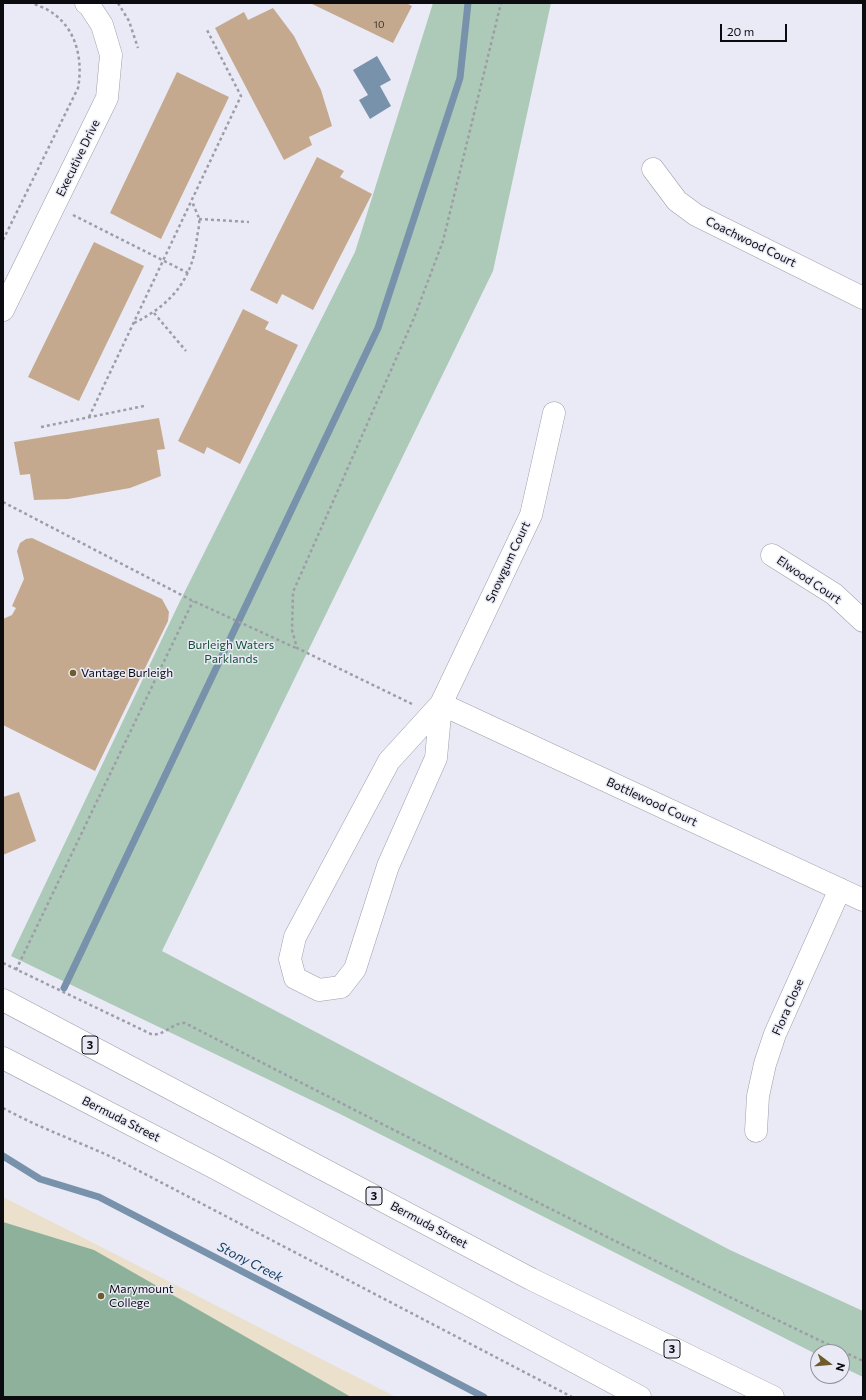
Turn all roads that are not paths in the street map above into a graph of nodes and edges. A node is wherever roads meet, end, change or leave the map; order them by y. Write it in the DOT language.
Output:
graph roads {
  1 [pos="86,3"];
  2 [pos="653,169"];
  3 [pos="863,298"];
  4 [pos="3,310"];
  5 [pos="554,413"];
  6 [pos="772,555"];
  7 [pos="863,621"];
  8 [pos="441,704"];
  9 [pos="840,889"];
  10 [pos="863,900"];
  11 [pos="3,1000"];
  12 [pos="3,1058"];
  13 [pos="756,1131"];
  14 [pos="640,1397"];
  15 [pos="773,1397"];
  1 -- 4 [label="street, Executive Drive"];
  2 -- 3 [label="street, Coachwood Court"];
  5 -- 8 [label="street, Snowgum Court"];
  6 -- 7 [label="street, Elwood Court"];
  8 -- 8 [label="street"];
  8 -- 9 [label="street, Bottlewood Court"];
  9 -- 10 [label="street, Bottlewood Court"];
  9 -- 13 [label="street, Flora Close"];
  11 -- 15 [label="street, Bermuda Street / 3"];
  12 -- 14 [label="street, Bermuda Street"];
}
